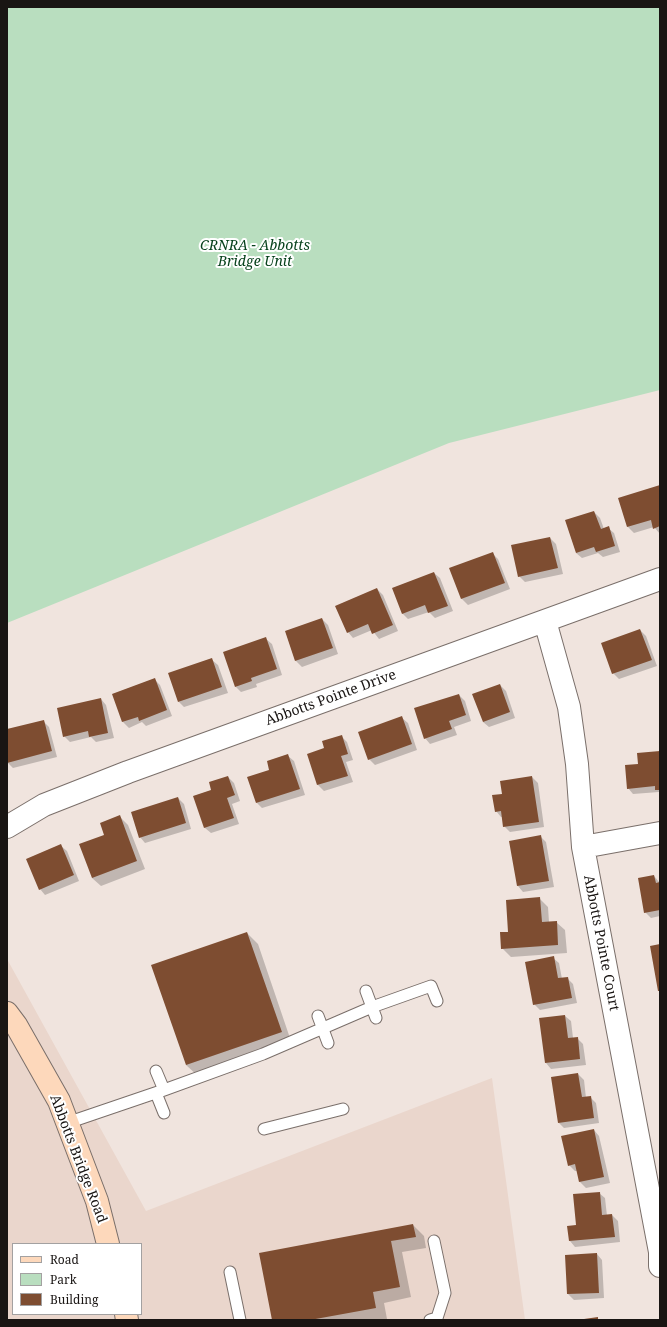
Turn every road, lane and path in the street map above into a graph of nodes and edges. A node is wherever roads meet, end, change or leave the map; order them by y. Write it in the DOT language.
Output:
graph roads {
  1 [pos="660,579"];
  2 [pos="545,621"];
  3 [pos="7,827"];
  4 [pos="660,833"];
  5 [pos="583,847"];
  6 [pos="366,991"];
  7 [pos="437,1001"];
  8 [pos="7,1013"];
  9 [pos="374,1013"];
  10 [pos="318,1016"];
  11 [pos="322,1028"];
  12 [pos="328,1043"];
  13 [pos="156,1072"];
  14 [pos="160,1092"];
  15 [pos="343,1108"];
  16 [pos="164,1113"];
  17 [pos="67,1123"];
  18 [pos="264,1130"];
  19 [pos="434,1241"];
  20 [pos="108,1243"];
  21 [pos="660,1266"];
  22 [pos="230,1272"];
  23 [pos="240,1320"];
  24 [pos="430,1320"];
  1 -- 2 [label="street, Abbotts Pointe Drive"];
  2 -- 3 [label="street, Abbotts Pointe Drive"];
  2 -- 5 [label="street, Abbotts Pointe Court"];
  4 -- 5 [label="street"];
  5 -- 21 [label="street, Abbotts Pointe Court"];
  6 -- 9 [label="lane"];
  7 -- 9 [label="lane"];
  8 -- 17 [label="main road, Abbotts Bridge Road"];
  9 -- 11 [label="lane"];
  10 -- 11 [label="lane"];
  11 -- 12 [label="lane"];
  11 -- 14 [label="lane"];
  13 -- 14 [label="lane"];
  14 -- 16 [label="lane"];
  14 -- 17 [label="lane"];
  15 -- 18 [label="lane"];
  17 -- 20 [label="main road, Abbotts Bridge Road"];
  19 -- 24 [label="lane"];
  22 -- 23 [label="lane"];
}
